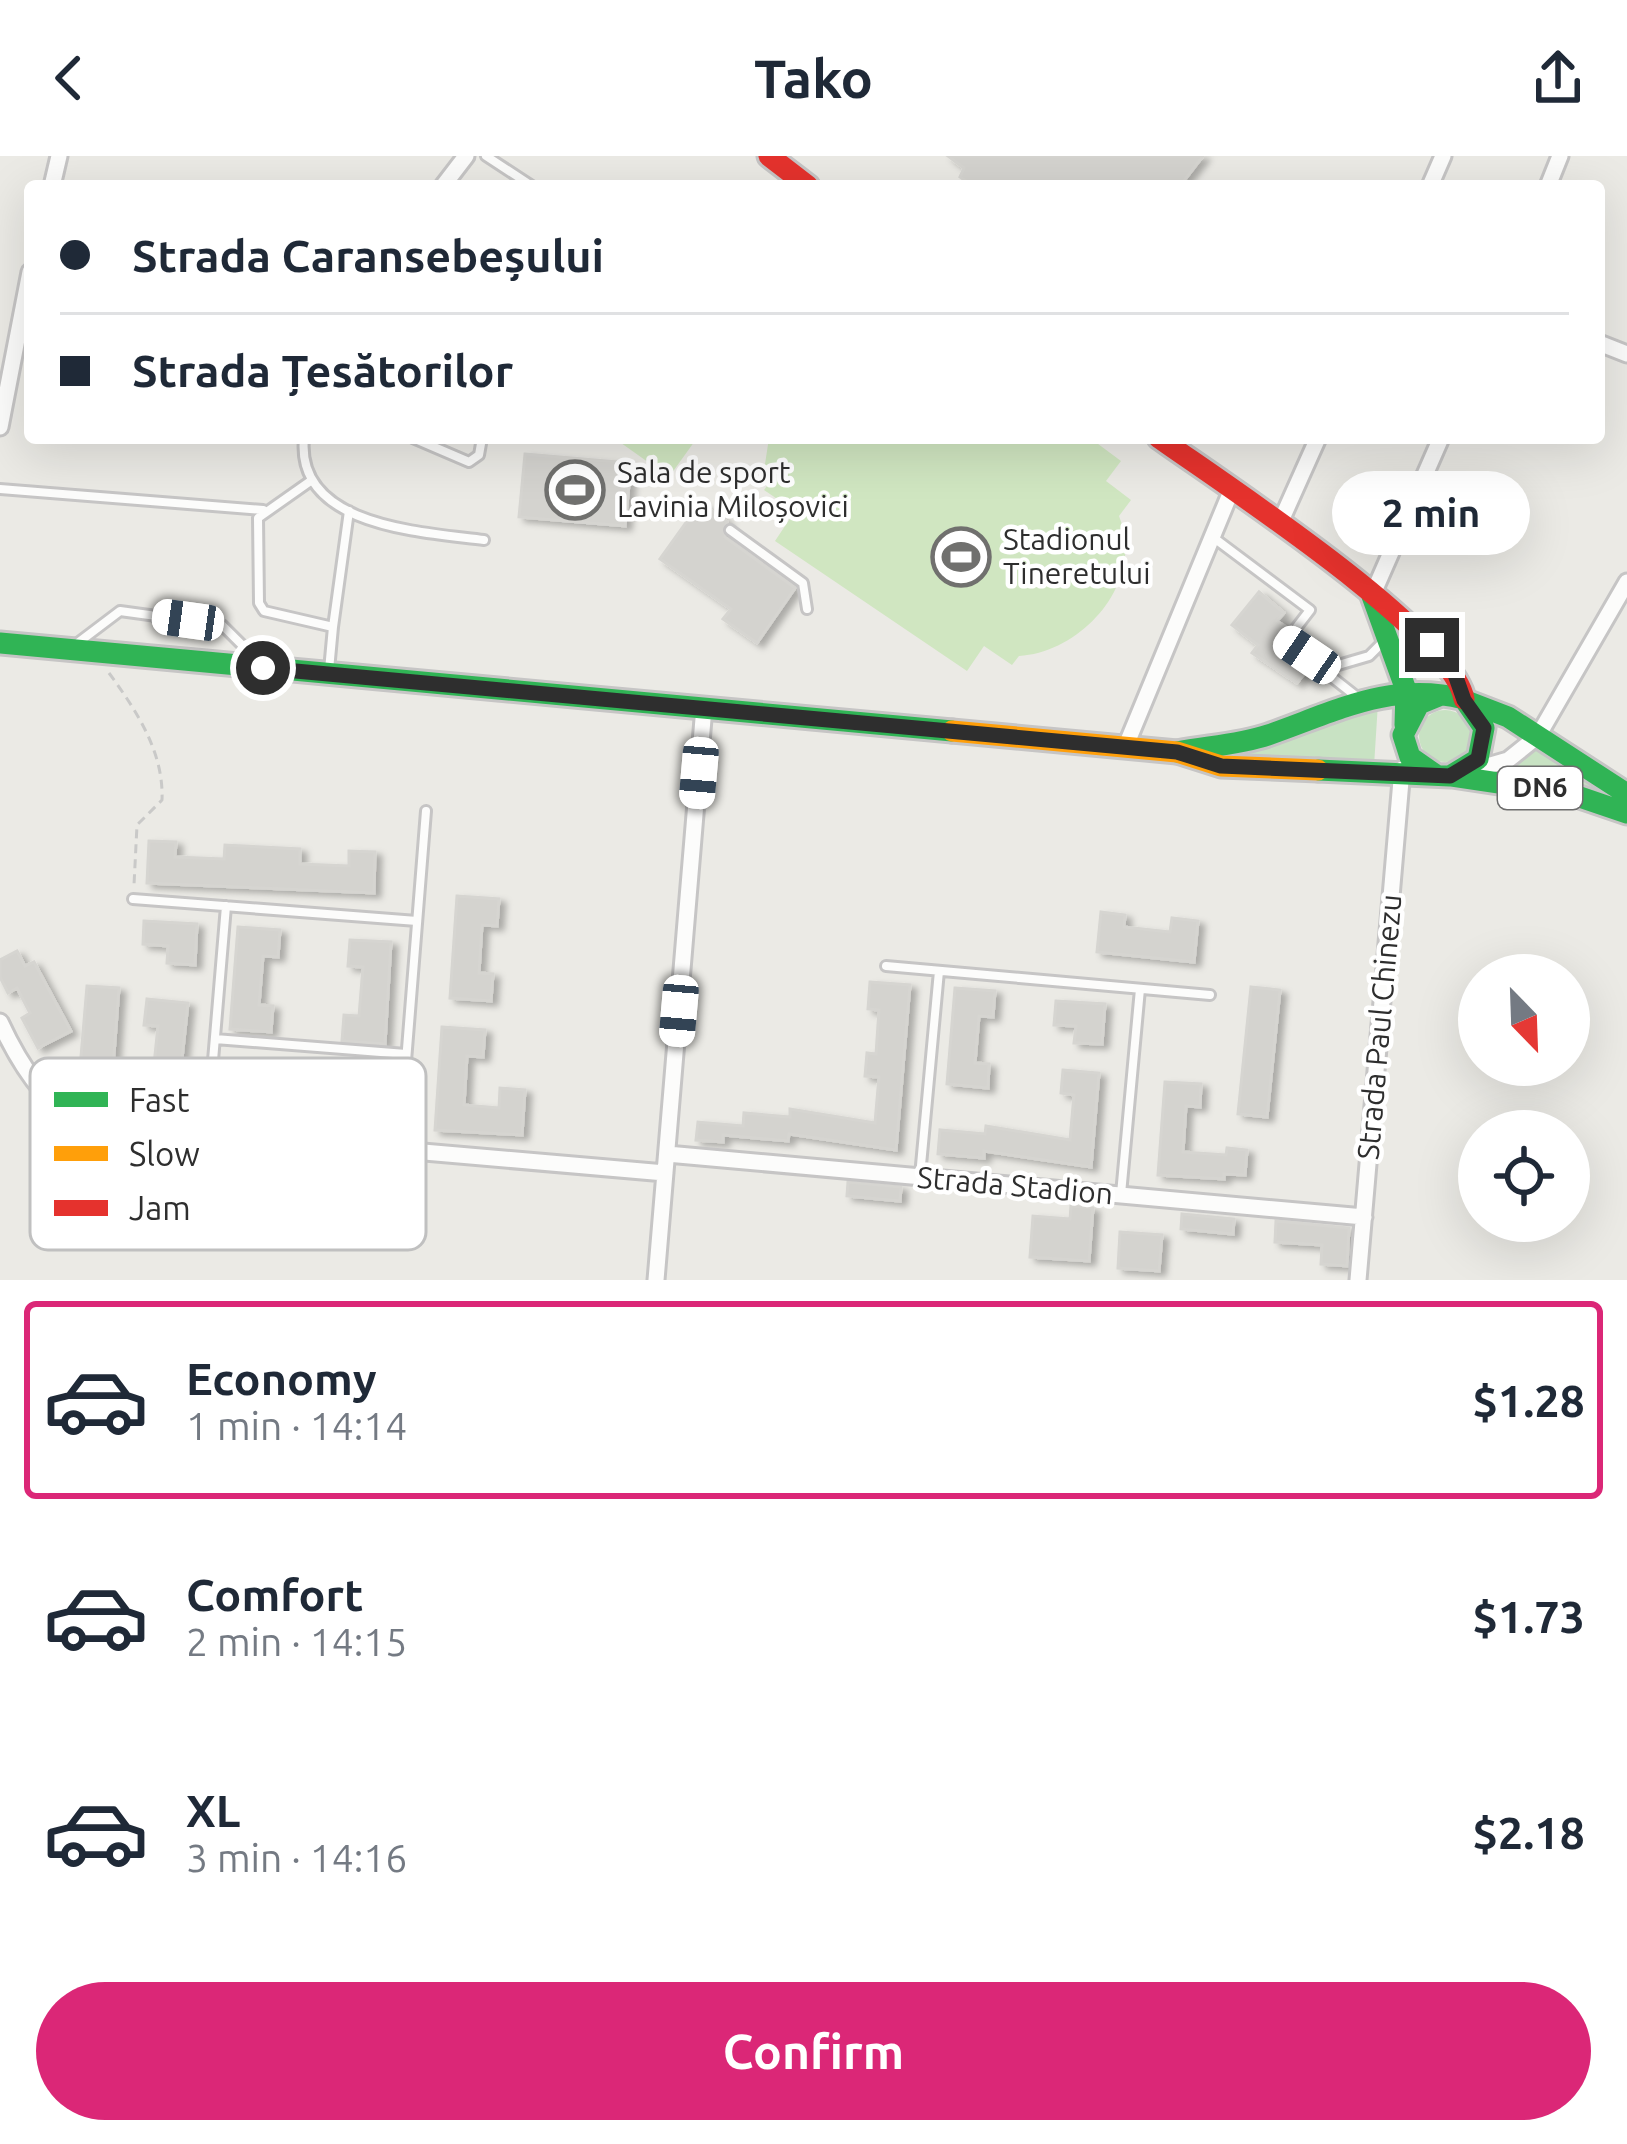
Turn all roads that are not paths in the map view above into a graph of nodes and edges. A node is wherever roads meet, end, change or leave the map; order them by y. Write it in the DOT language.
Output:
graph roads {
  1 [pos="466,156"];
  2 [pos="486,156"];
  3 [pos="769,156"];
  4 [pos="448,180"];
  5 [pos="523,180"];
  6 [pos="800,180"];
  7 [pos="24,319"];
  8 [pos="0,427"];
  9 [pos="303,444"];
  10 [pos="427,444"];
  11 [pos="481,444"];
  12 [pos="1167,444"];
  13 [pos="1315,444"];
  14 [pos="1438,444"];
  15 [pos="312,480"];
  16 [pos="0,489"];
  17 [pos="1232,490"];
  18 [pos="264,510"];
  19 [pos="349,511"];
  20 [pos="1280,523"];
  21 [pos="730,530"];
  22 [pos="1212,536"];
  23 [pos="484,540"];
  24 [pos="1627,582"];
  25 [pos="1372,596"];
  26 [pos="807,609"];
  27 [pos="333,627"];
  28 [pos="1384,628"];
  29 [pos="0,643"];
  30 [pos="68,650"];
  31 [pos="263,668"];
  32 [pos="1327,668"];
  33 [pos="328,673"];
  34 [pos="1406,690"];
  35 [pos="1358,698"];
  36 [pos="1458,698"];
  37 [pos="704,707"];
  38 [pos="1404,730"];
  39 [pos="1538,736"];
  40 [pos="1125,748"];
  41 [pos="1177,752"];
  42 [pos="1402,774"];
  43 [pos="1450,774"];
  44 [pos="1627,794"];
  45 [pos="426,811"];
  46 [pos="1627,813"];
  47 [pos="133,899"];
  48 [pos="226,906"];
  49 [pos="417,921"];
  50 [pos="886,966"];
  51 [pos="939,971"];
  52 [pos="1140,989"];
  53 [pos="1210,995"];
  54 [pos="0,1022"];
  55 [pos="215,1039"];
  56 [pos="406,1054"];
  57 [pos="213,1058"];
  58 [pos="406,1058"];
  59 [pos="30,1073"];
  60 [pos="426,1153"];
  61 [pos="667,1154"];
  62 [pos="665,1173"];
  63 [pos="920,1178"];
  64 [pos="1121,1196"];
  65 [pos="1364,1217"];
  66 [pos="656,1280"];
  67 [pos="1358,1280"];
  1 -- 4 [label="street"];
  2 -- 5 [label="lane"];
  3 -- 6 [label="main road"];
  7 -- 8 [label="street"];
  9 -- 15 [label="lane"];
  10 -- 11 [label="lane"];
  12 -- 17 [label="main road"];
  13 -- 20 [label="street"];
  14 -- 25 [label="street"];
  15 -- 18 [label="lane"];
  15 -- 19 [label="lane"];
  16 -- 18 [label="lane"];
  17 -- 20 [label="main road"];
  17 -- 22 [label="street"];
  18 -- 27 [label="lane"];
  19 -- 23 [label="lane"];
  19 -- 27 [label="lane"];
  20 -- 25 [label="main road"];
  21 -- 26 [label="lane"];
  22 -- 32 [label="lane"];
  22 -- 40 [label="street"];
  24 -- 39 [label="street"];
  25 -- 28 [label="main road"];
  25 -- 36 [label="main road"];
  27 -- 33 [label="lane"];
  28 -- 32 [label="lane"];
  28 -- 34 [label="main road"];
  29 -- 30 [label="main road, DN6"];
  30 -- 31 [label="main road, DN6"];
  30 -- 31 [label="lane"];
  31 -- 33 [label="main road, DN6"];
  32 -- 35 [label="lane"];
  33 -- 37 [label="main road, DN6"];
  34 -- 35 [label="main road, DN6"];
  34 -- 36 [label="main road, DN6"];
  34 -- 38 [label="main road"];
  35 -- 41 [label="main road, DN6"];
  36 -- 38 [label="main road"];
  36 -- 39 [label="main road, DN6"];
  36 -- 43 [label="main road"];
  37 -- 40 [label="main road, DN6"];
  37 -- 61 [label="street"];
  38 -- 42 [label="street, Strada Paul Chinezu"];
  38 -- 43 [label="main road"];
  39 -- 43 [label="street"];
  39 -- 44 [label="main road, DN6"];
  40 -- 41 [label="main road, DN6"];
  41 -- 42 [label="main road, DN6"];
  42 -- 43 [label="main road, DN6"];
  42 -- 65 [label="street, Strada Paul Chinezu"];
  43 -- 46 [label="main road, DN6"];
  45 -- 49 [label="lane"];
  47 -- 48 [label="lane"];
  48 -- 49 [label="lane"];
  48 -- 55 [label="lane"];
  49 -- 56 [label="lane"];
  50 -- 51 [label="lane"];
  51 -- 52 [label="lane"];
  51 -- 63 [label="lane"];
  52 -- 53 [label="lane"];
  52 -- 64 [label="lane"];
  54 -- 59 [label="street"];
  55 -- 56 [label="lane"];
  55 -- 57 [label="lane"];
  56 -- 58 [label="lane"];
  60 -- 62 [label="street"];
  61 -- 62 [label="street"];
  61 -- 63 [label="street, Strada Stadion"];
  62 -- 66 [label="street"];
  63 -- 64 [label="street, Strada Stadion"];
  64 -- 65 [label="street, Strada Stadion"];
  65 -- 67 [label="street, Strada Paul Chinezu"];
}
